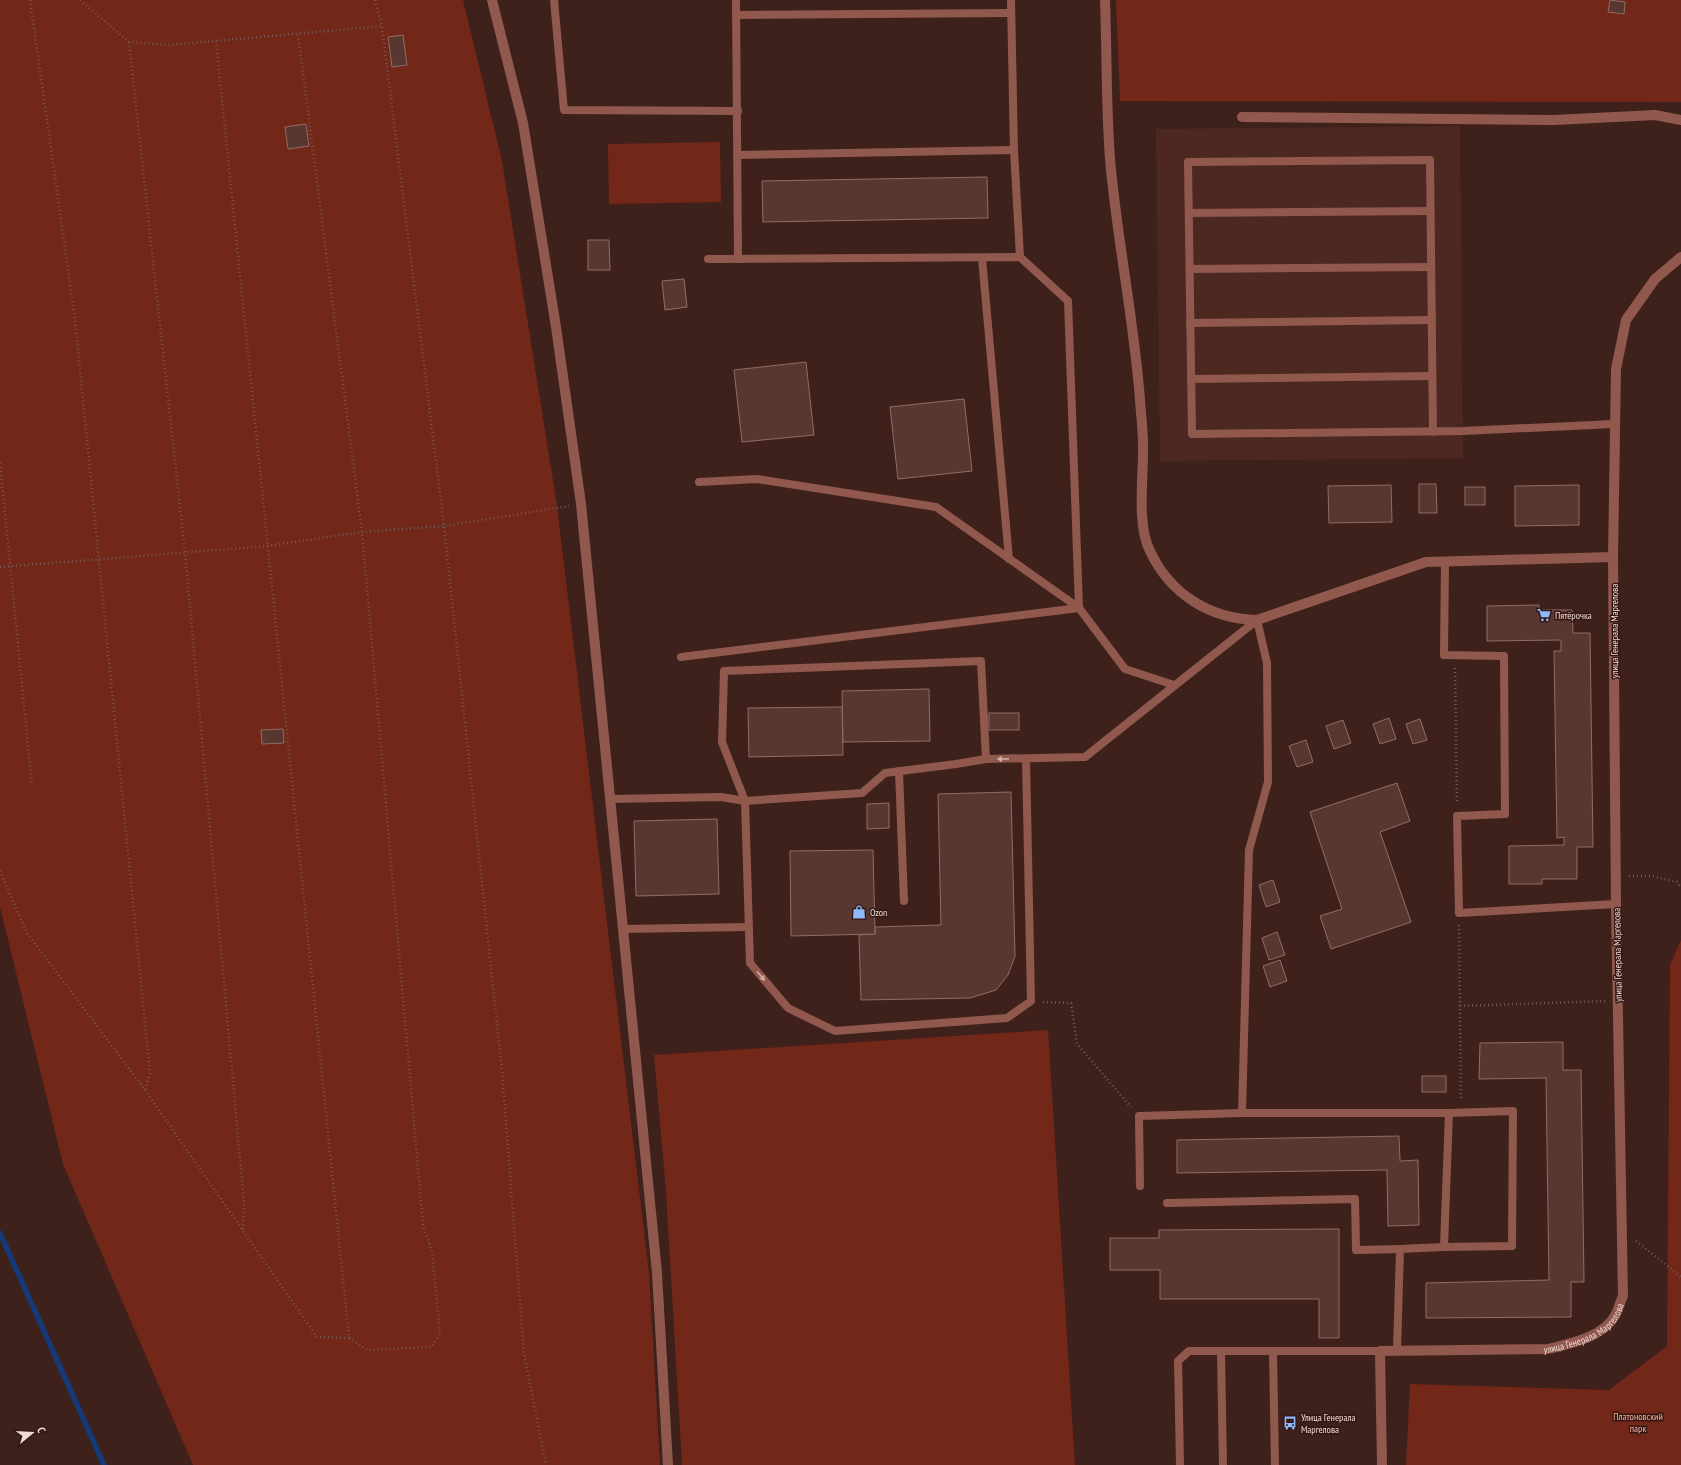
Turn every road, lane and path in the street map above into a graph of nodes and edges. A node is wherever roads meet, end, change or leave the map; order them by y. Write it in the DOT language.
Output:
graph roads {
  1 [pos="30,0"];
  2 [pos="80,0"];
  3 [pos="375,0"];
  4 [pos="492,0"];
  5 [pos="554,0"];
  6 [pos="736,0"];
  7 [pos="1011,0"];
  8 [pos="1105,0"];
  9 [pos="1011,12"];
  10 [pos="736,15"];
  11 [pos="382,26"];
  12 [pos="298,34"];
  13 [pos="216,41"];
  14 [pos="129,42"];
  15 [pos="738,111"];
  16 [pos="1242,117"];
  17 [pos="1681,120"];
  18 [pos="1014,150"];
  19 [pos="738,155"];
  20 [pos="1430,211"];
  21 [pos="1189,213"];
  22 [pos="1020,257"];
  23 [pos="1681,257"];
  24 [pos="982,258"];
  25 [pos="708,259"];
  26 [pos="738,259"];
  27 [pos="1431,267"];
  28 [pos="1190,269"];
  29 [pos="1432,320"];
  30 [pos="1190,323"];
  31 [pos="1432,376"];
  32 [pos="1191,379"];
  33 [pos="1614,424"];
  34 [pos="1433,432"];
  35 [pos="0,463"];
  36 [pos="699,482"];
  37 [pos="581,504"];
  38 [pos="444,526"];
  39 [pos="362,532"];
  40 [pos="267,546"];
  41 [pos="185,552"];
  42 [pos="1613,557"];
  43 [pos="98,559"];
  44 [pos="1009,559"];
  45 [pos="1445,562"];
  46 [pos="10,565"];
  47 [pos="0,568"];
  48 [pos="1079,608"];
  49 [pos="1257,620"];
  50 [pos="1455,655"];
  51 [pos="681,657"];
  52 [pos="1174,685"];
  53 [pos="986,759"];
  54 [pos="1026,759"];
  55 [pos="899,771"];
  56 [pos="32,786"];
  57 [pos="610,799"];
  58 [pos="745,801"];
  59 [pos="1457,816"];
  60 [pos="0,871"];
  61 [pos="1624,876"];
  62 [pos="1681,888"];
  63 [pos="904,901"];
  64 [pos="1616,904"];
  65 [pos="1459,912"];
  66 [pos="748,927"];
  67 [pos="623,929"];
  68 [pos="1618,1000"];
  69 [pos="1032,1001"];
  70 [pos="1460,1006"];
  71 [pos="145,1090"];
  72 [pos="1242,1113"];
  73 [pos="1449,1113"];
  74 [pos="1461,1113"];
  75 [pos="1139,1116"];
  76 [pos="1140,1186"];
  77 [pos="1167,1203"];
  78 [pos="243,1231"];
  79 [pos="1622,1236"];
  80 [pos="1444,1247"];
  81 [pos="1400,1249"];
  82 [pos="1681,1277"];
  83 [pos="349,1338"];
  84 [pos="1380,1350"];
  85 [pos="1221,1351"];
  86 [pos="1273,1351"];
  87 [pos="1397,1351"];
  88 [pos="546,1465"];
  89 [pos="668,1465"];
  90 [pos="1180,1465"];
  91 [pos="1223,1465"];
  92 [pos="1275,1465"];
  93 [pos="1382,1465"];
  1 -- 43 [label="path"];
  2 -- 14 [label="path"];
  3 -- 11 [label="path"];
  4 -- 37 [label="street"];
  5 -- 15 [label="lane"];
  6 -- 10 [label="lane"];
  7 -- 9 [label="lane"];
  8 -- 49 [label="street"];
  9 -- 10 [label="lane"];
  9 -- 18 [label="lane"];
  10 -- 15 [label="lane"];
  11 -- 12 [label="path"];
  11 -- 38 [label="path"];
  12 -- 13 [label="path"];
  12 -- 39 [label="path"];
  13 -- 14 [label="path"];
  13 -- 40 [label="path"];
  14 -- 41 [label="path"];
  15 -- 19 [label="lane"];
  16 -- 17 [label="street"];
  18 -- 19 [label="lane"];
  18 -- 22 [label="lane"];
  19 -- 26 [label="lane"];
  20 -- 21 [label="lane"];
  20 -- 21 [label="lane"];
  20 -- 27 [label="lane"];
  21 -- 28 [label="lane"];
  22 -- 24 [label="lane"];
  22 -- 48 [label="lane"];
  23 -- 33 [label="street, улица Генерала Маргелова"];
  24 -- 26 [label="lane"];
  24 -- 44 [label="lane"];
  25 -- 26 [label="lane"];
  27 -- 28 [label="lane"];
  27 -- 29 [label="lane"];
  28 -- 30 [label="lane"];
  29 -- 30 [label="lane"];
  29 -- 31 [label="lane"];
  30 -- 32 [label="lane"];
  31 -- 32 [label="lane"];
  31 -- 34 [label="lane"];
  32 -- 34 [label="lane"];
  33 -- 34 [label="lane"];
  33 -- 42 [label="street, улица Генерала Маргелова"];
  35 -- 46 [label="path"];
  36 -- 44 [label="lane"];
  37 -- 38 [label="path"];
  37 -- 57 [label="street"];
  38 -- 39 [label="path"];
  38 -- 88 [label="path"];
  39 -- 40 [label="path"];
  39 -- 83 [label="path"];
  40 -- 41 [label="path"];
  40 -- 83 [label="path"];
  41 -- 43 [label="path"];
  41 -- 78 [label="path"];
  42 -- 45 [label="street"];
  42 -- 64 [label="street, улица Генерала Маргелова"];
  43 -- 46 [label="path"];
  43 -- 71 [label="path"];
  44 -- 48 [label="lane"];
  45 -- 49 [label="street"];
  45 -- 50 [label="lane"];
  46 -- 47 [label="path"];
  46 -- 56 [label="path"];
  48 -- 51 [label="lane"];
  48 -- 52 [label="lane"];
  49 -- 52 [label="lane"];
  49 -- 72 [label="lane"];
  50 -- 59 [label="path"];
  50 -- 59 [label="lane"];
  52 -- 54 [label="lane"];
  54 -- 53 [label="lane, one-way"];
  53 -- 55 [label="lane"];
  53 -- 58 [label="lane"];
  54 -- 69 [label="lane"];
  55 -- 58 [label="lane"];
  55 -- 63 [label="lane"];
  57 -- 58 [label="lane"];
  57 -- 67 [label="street"];
  58 -- 66 [label="lane"];
  59 -- 65 [label="lane"];
  60 -- 71 [label="path"];
  61 -- 62 [label="path"];
  64 -- 65 [label="lane"];
  64 -- 68 [label="street, улица Генерала Маргелова"];
  65 -- 70 [label="path"];
  66 -- 67 [label="lane"];
  66 -- 69 [label="lane, one-way"];
  67 -- 89 [label="street"];
  68 -- 70 [label="path"];
  68 -- 79 [label="street, улица Генерала Маргелова"];
  69 -- 75 [label="path"];
  70 -- 74 [label="path"];
  71 -- 78 [label="path"];
  72 -- 73 [label="lane"];
  72 -- 75 [label="lane"];
  73 -- 74 [label="lane"];
  73 -- 80 [label="lane"];
  74 -- 80 [label="lane"];
  75 -- 76 [label="lane"];
  77 -- 81 [label="lane"];
  78 -- 83 [label="path"];
  79 -- 82 [label="path"];
  79 -- 87 [label="street, улица Генерала Маргелова"];
  80 -- 81 [label="lane"];
  81 -- 87 [label="lane"];
  84 -- 86 [label="lane"];
  84 -- 87 [label="street, улица Генерала Маргелова"];
  84 -- 93 [label="street"];
  85 -- 86 [label="lane"];
  85 -- 90 [label="lane"];
  85 -- 91 [label="lane"];
  86 -- 92 [label="lane"];
}
